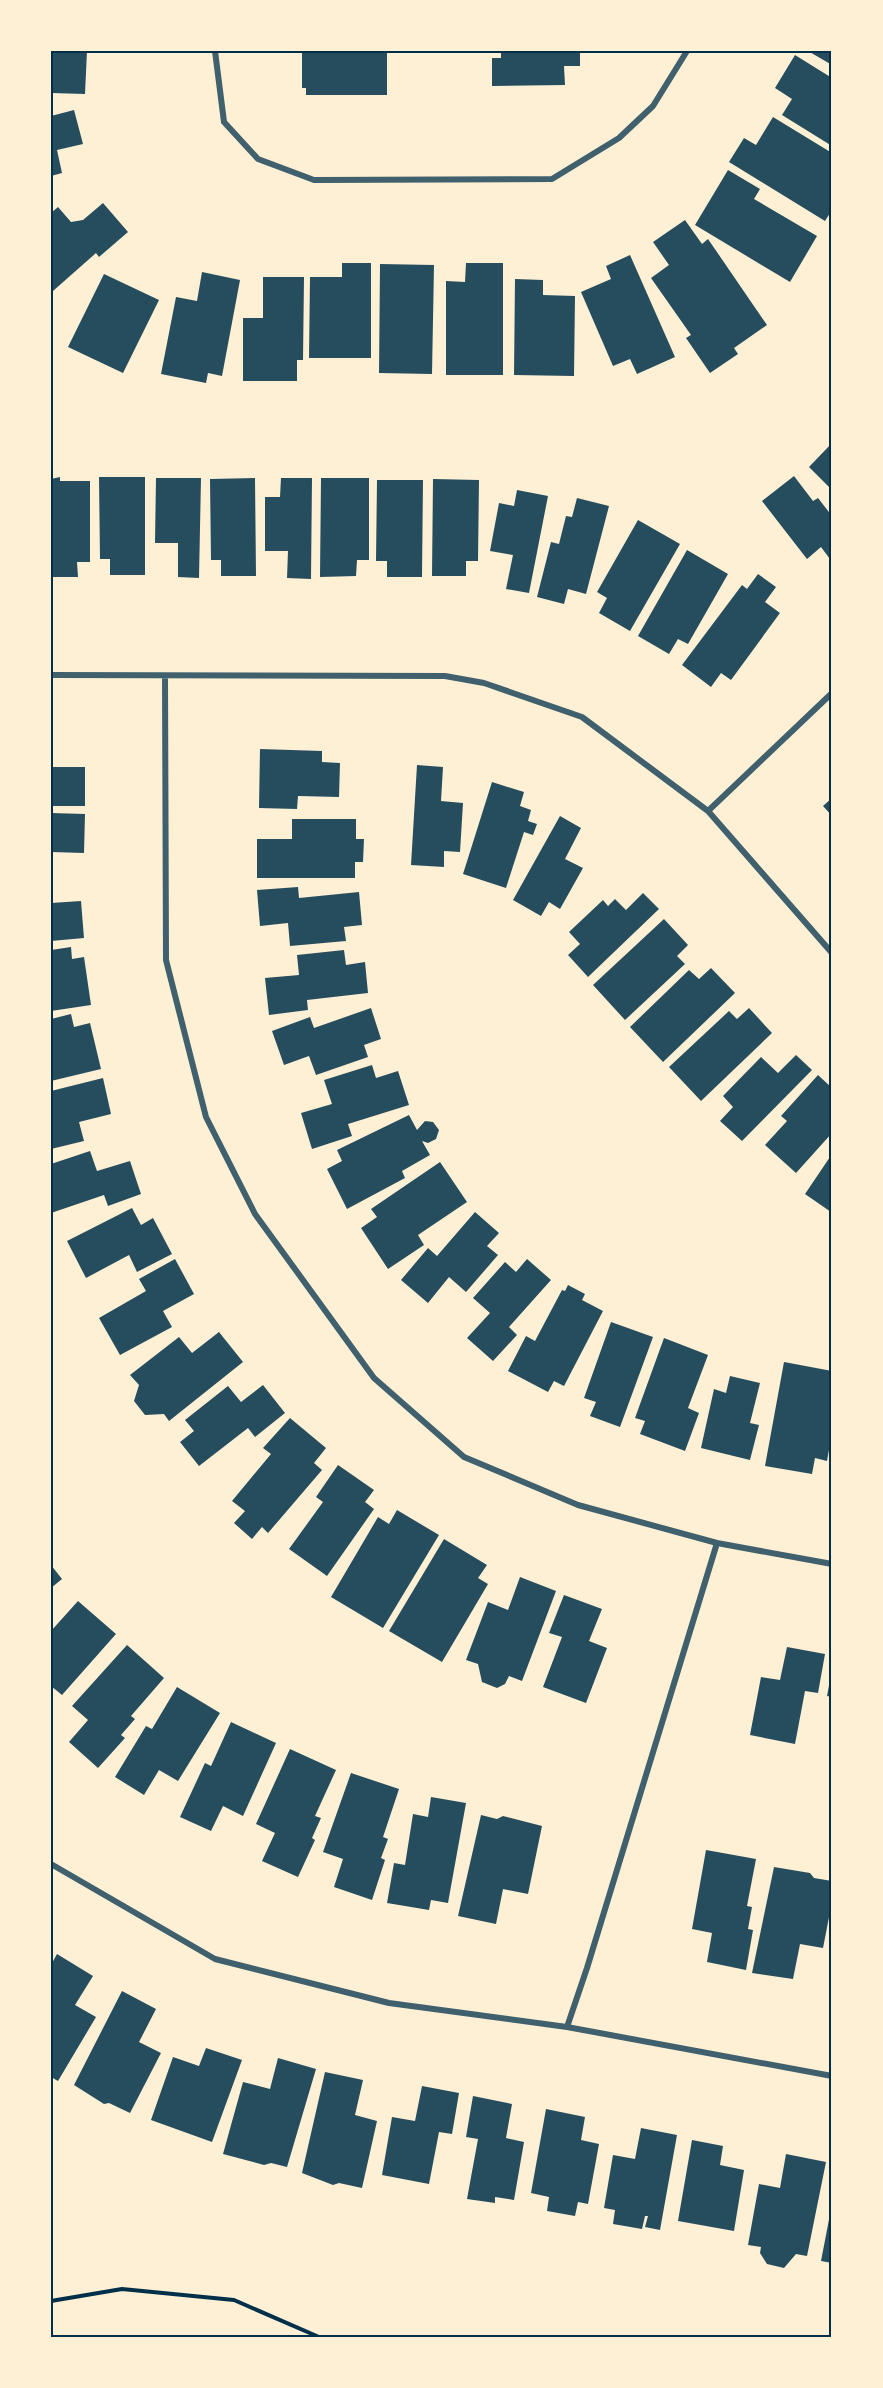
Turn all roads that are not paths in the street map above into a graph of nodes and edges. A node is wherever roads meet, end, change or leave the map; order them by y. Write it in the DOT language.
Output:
graph roads {
  1 [pos="215,51"];
  2 [pos="687,51"];
  3 [pos="51,675"];
  4 [pos="165,676"];
  5 [pos="832,693"];
  6 [pos="708,810"];
  7 [pos="832,952"];
  8 [pos="717,1544"];
  9 [pos="832,1564"];
  10 [pos="51,1864"];
  11 [pos="567,2027"];
  12 [pos="832,2076"];
  1 -- 2 [label="street"];
  3 -- 4 [label="street"];
  4 -- 6 [label="street"];
  4 -- 8 [label="street"];
  5 -- 6 [label="street"];
  6 -- 7 [label="street"];
  8 -- 9 [label="street"];
  8 -- 11 [label="street"];
  10 -- 11 [label="street"];
  11 -- 12 [label="street"];
}
